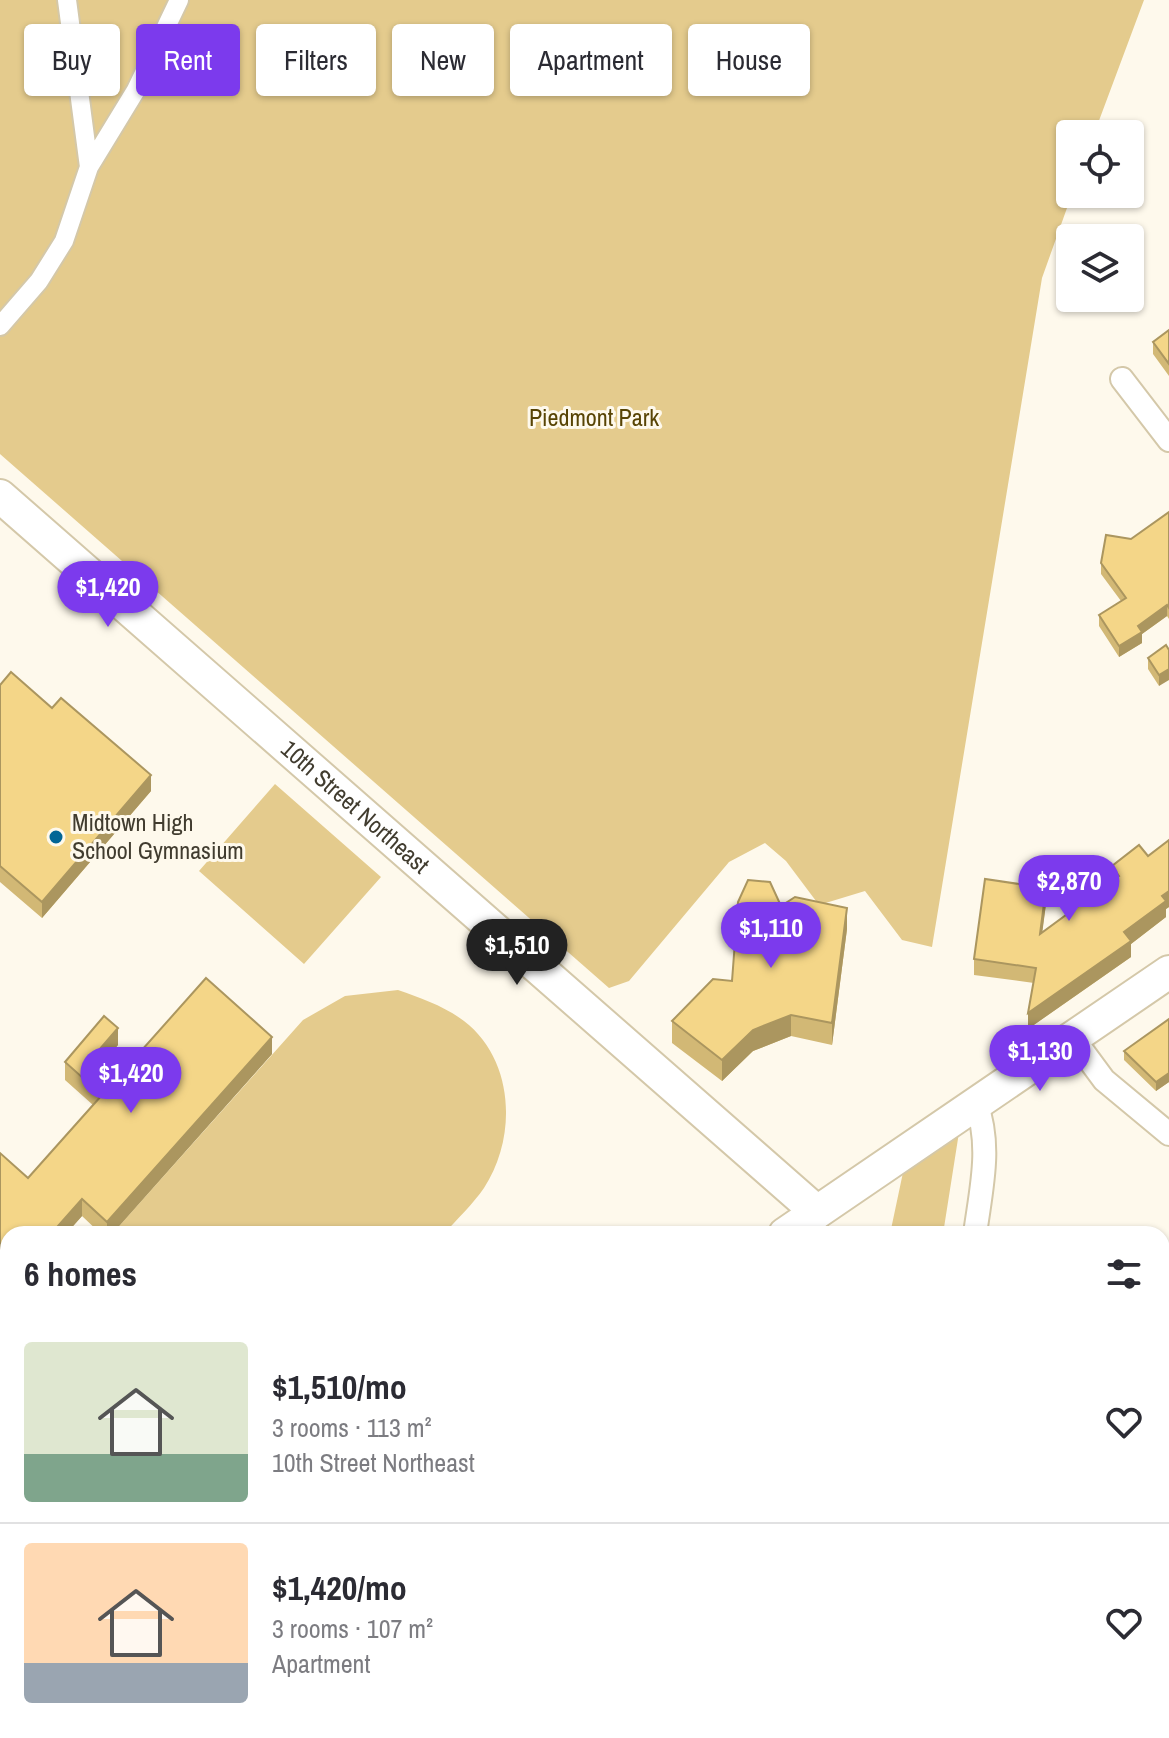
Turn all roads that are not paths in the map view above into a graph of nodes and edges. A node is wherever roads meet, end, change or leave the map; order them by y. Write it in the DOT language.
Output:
graph roads {
  1 [pos="67,0"];
  2 [pos="179,0"];
  3 [pos="89,167"];
  4 [pos="0,326"];
  5 [pos="1122,379"];
  6 [pos="1169,440"];
  7 [pos="0,496"];
  8 [pos="1169,972"];
  9 [pos="1073,1038"];
  10 [pos="976,1103"];
  11 [pos="1169,1134"];
  12 [pos="817,1212"];
  13 [pos="797,1226"];
  14 [pos="976,1226"];
  1 -- 3 [label="street"];
  2 -- 3 [label="street"];
  3 -- 4 [label="street"];
  5 -- 6 [label="street"];
  7 -- 12 [label="main road, 10th Street Northeast"];
  8 -- 9 [label="main road"];
  9 -- 10 [label="main road"];
  9 -- 11 [label="street"];
  10 -- 12 [label="main road"];
  10 -- 14 [label="street"];
  12 -- 13 [label="main road"];
}
